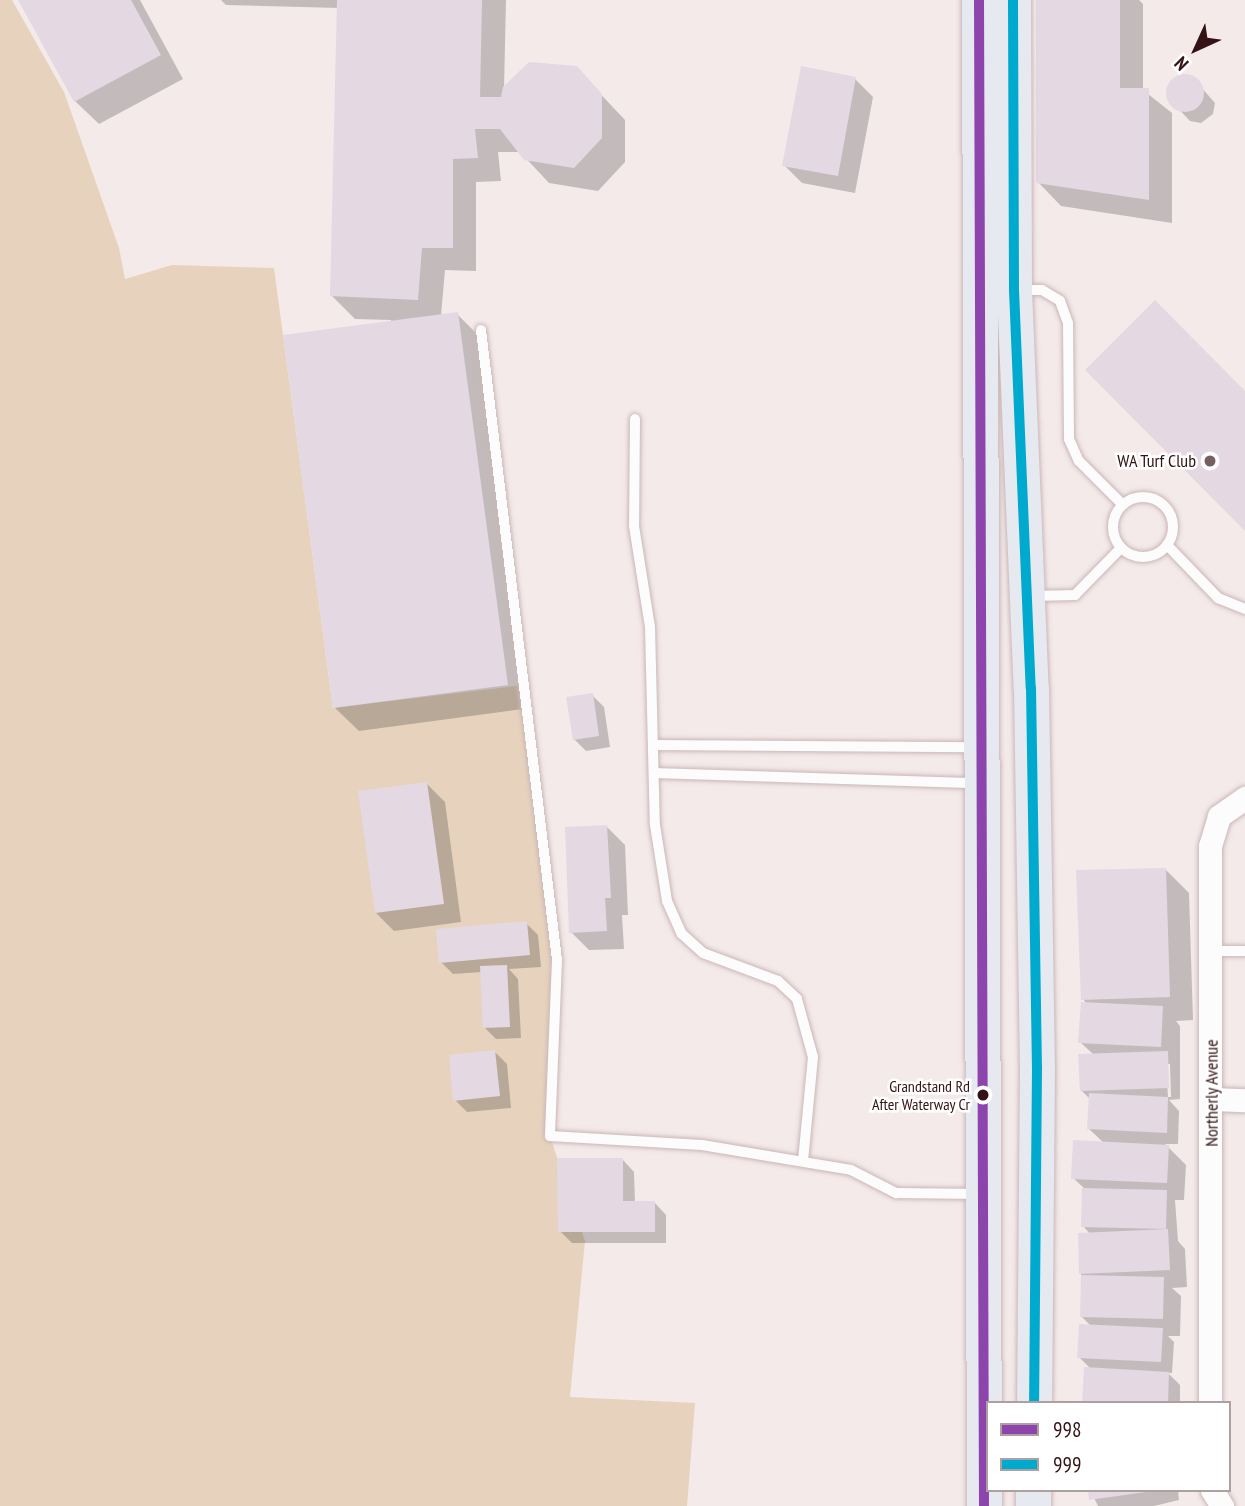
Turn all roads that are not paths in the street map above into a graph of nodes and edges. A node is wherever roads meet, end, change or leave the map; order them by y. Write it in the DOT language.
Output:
graph roads {
  1 [pos="979,0"];
  2 [pos="1013,0"];
  3 [pos="1014,290"];
  4 [pos="481,330"];
  5 [pos="635,418"];
  6 [pos="1123,505"];
  7 [pos="1167,545"];
  8 [pos="1121,548"];
  9 [pos="1028,596"];
  10 [pos="1245,610"];
  11 [pos="653,745"];
  12 [pos="983,747"];
  13 [pos="654,772"];
  14 [pos="983,783"];
  15 [pos="1245,798"];
  16 [pos="1210,951"];
  17 [pos="1245,951"];
  18 [pos="1212,1099"];
  19 [pos="1245,1100"];
  20 [pos="803,1161"];
  21 [pos="986,1194"];
  22 [pos="1034,1401"];
  23 [pos="1210,1401"];
  24 [pos="984,1506"];
  1 -- 12 [label="main road"];
  2 -- 3 [label="main road"];
  3 -- 6 [label="lane"];
  3 -- 9 [label="main road"];
  4 -- 20 [label="lane"];
  5 -- 11 [label="lane"];
  6 -- 7 [label="lane"];
  6 -- 8 [label="lane"];
  7 -- 8 [label="lane"];
  7 -- 10 [label="lane"];
  8 -- 9 [label="lane"];
  9 -- 22 [label="main road"];
  11 -- 12 [label="lane"];
  11 -- 13 [label="lane"];
  12 -- 14 [label="main road"];
  13 -- 14 [label="lane"];
  13 -- 20 [label="lane"];
  14 -- 21 [label="main road"];
  15 -- 16 [label="street, Northerly Avenue"];
  16 -- 17 [label="lane"];
  16 -- 18 [label="street, Northerly Avenue"];
  18 -- 19 [label="street"];
  18 -- 23 [label="street, Northerly Avenue"];
  20 -- 21 [label="lane"];
  21 -- 24 [label="main road"];
}
